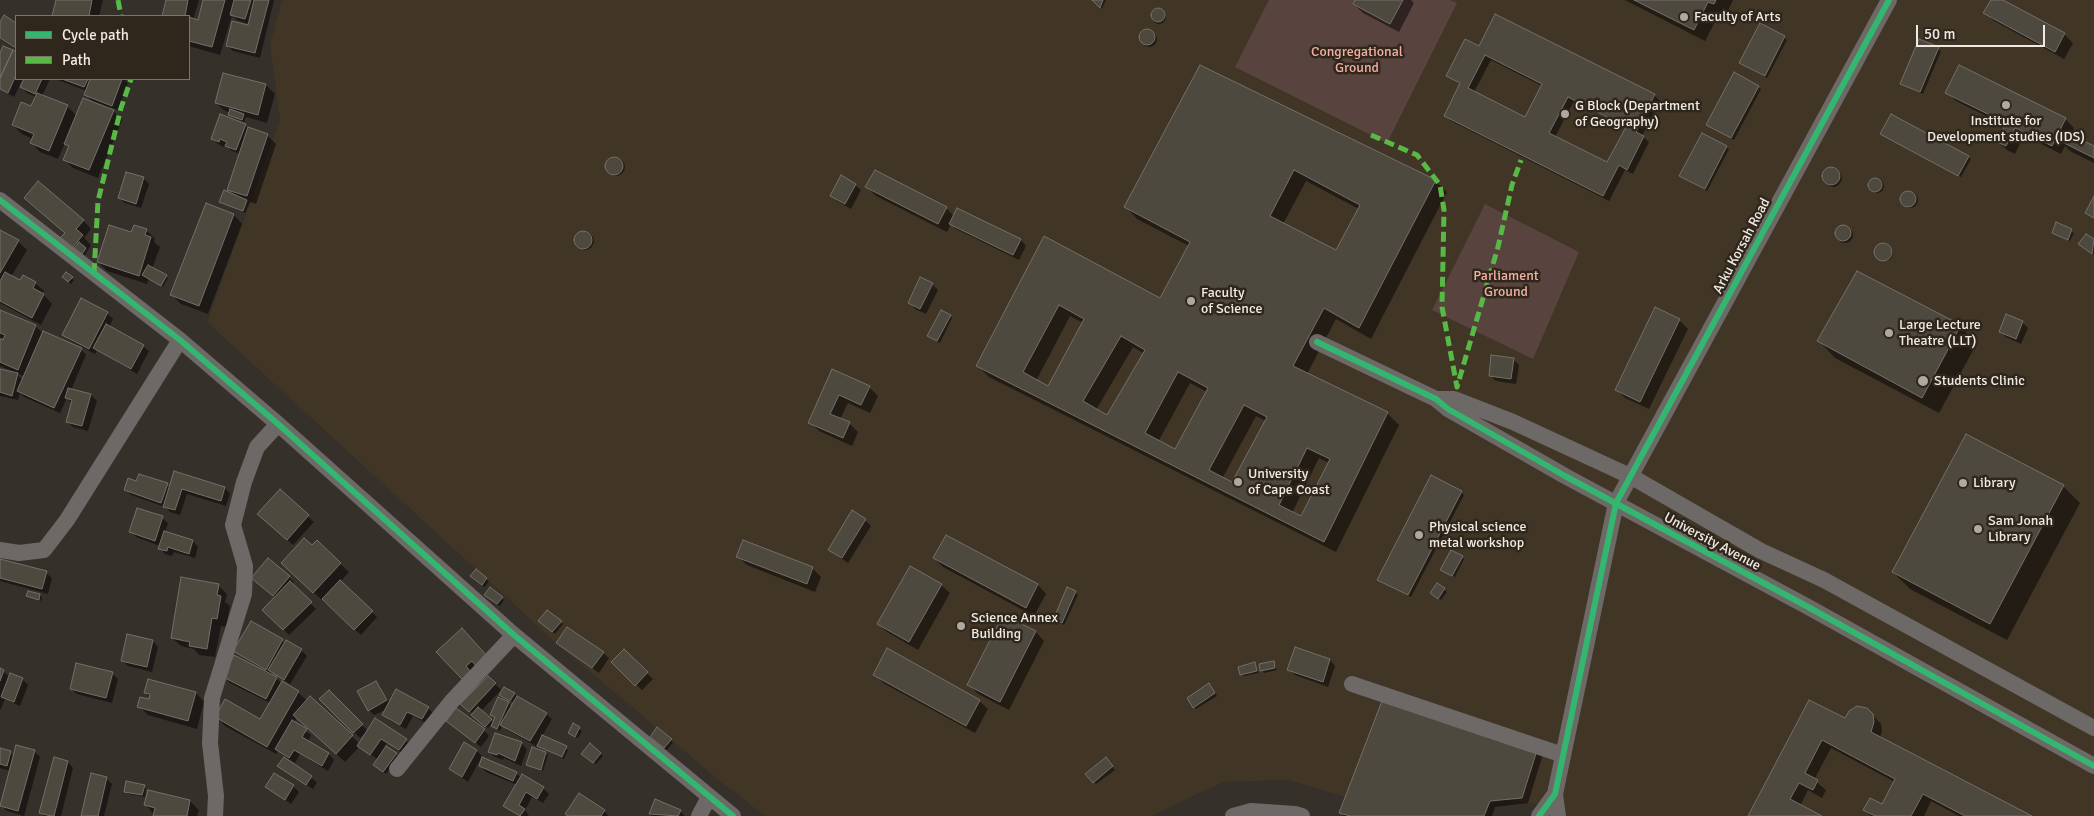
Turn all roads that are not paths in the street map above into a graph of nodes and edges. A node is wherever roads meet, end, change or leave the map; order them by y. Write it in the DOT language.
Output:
graph roads {
  1 [pos="1889,0"];
  2 [pos="0,200"];
  3 [pos="180,340"];
  4 [pos="1317,342"];
  5 [pos="1436,399"];
  6 [pos="278,424"];
  7 [pos="1632,477"];
  8 [pos="1616,503"];
  9 [pos="0,550"];
  10 [pos="514,635"];
  11 [pos="1352,684"];
  12 [pos="2094,728"];
  13 [pos="1563,755"];
  14 [pos="2094,766"];
  15 [pos="397,769"];
  16 [pos="1555,794"];
  17 [pos="709,798"];
  18 [pos="215,816"];
  19 [pos="699,816"];
  20 [pos="733,816"];
  21 [pos="1233,816"];
  22 [pos="1302,816"];
  23 [pos="1539,816"];
  24 [pos="1558,816"];
  1 -- 7 [label="street, Arku Korsah Road"];
  2 -- 3 [label="street"];
  3 -- 6 [label="street"];
  3 -- 9 [label="street"];
  4 -- 5 [label="street, University Avenue"];
  5 -- 7 [label="street, University Avenue"];
  5 -- 8 [label="street, University Avenue"];
  6 -- 10 [label="street"];
  6 -- 18 [label="street"];
  7 -- 8 [label="street, Arku Korsah Road"];
  7 -- 12 [label="street, University Avenue"];
  8 -- 13 [label="street, Arku Korsah Road"];
  8 -- 14 [label="street, University Avenue"];
  10 -- 15 [label="street"];
  10 -- 17 [label="street"];
  11 -- 13 [label="street"];
  13 -- 16 [label="street, Arku Korsah Road"];
  16 -- 23 [label="street"];
  16 -- 24 [label="street"];
  17 -- 19 [label="street"];
  17 -- 20 [label="street"];
  21 -- 22 [label="street"];
}
